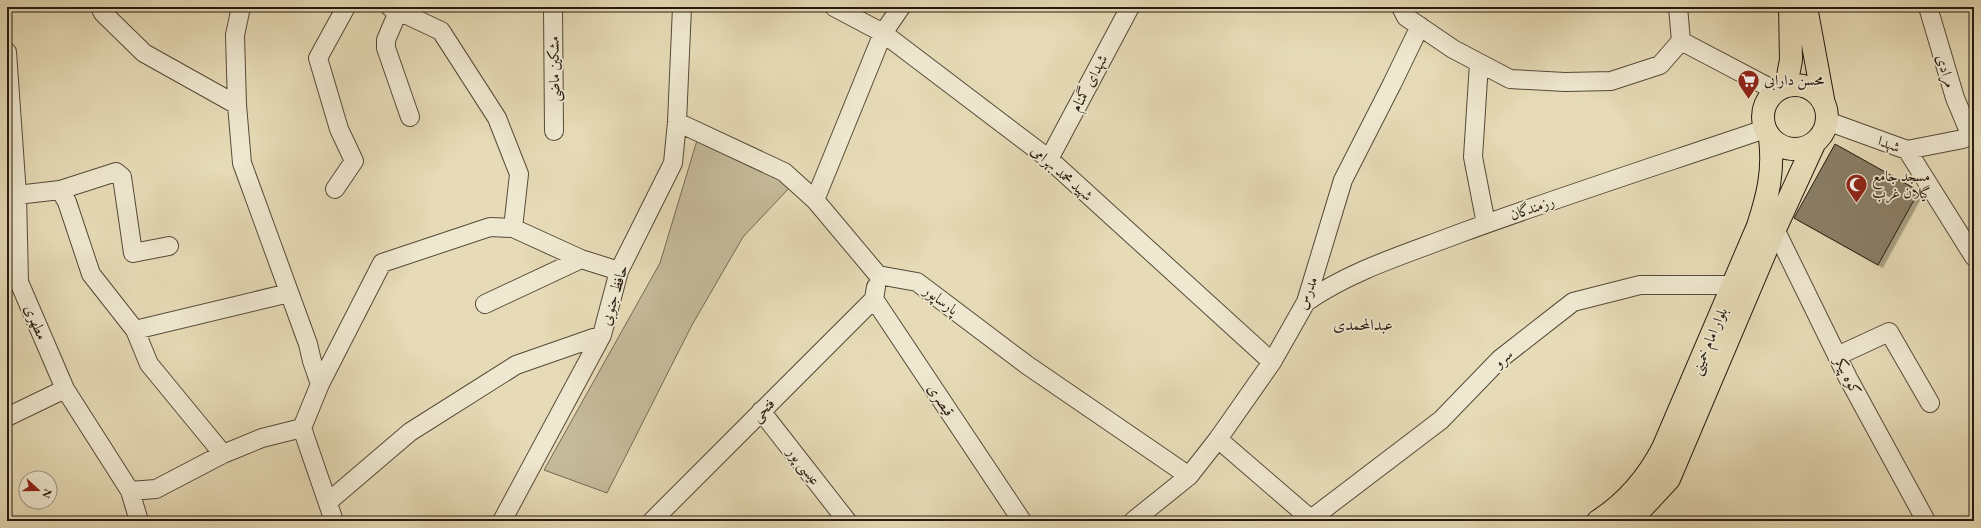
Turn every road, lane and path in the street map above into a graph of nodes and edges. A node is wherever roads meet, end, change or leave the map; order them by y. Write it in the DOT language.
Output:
graph roads {
  1 [pos="100,7"];
  2 [pos="241,7"];
  3 [pos="346,7"];
  4 [pos="553,7"];
  5 [pos="682,7"];
  6 [pos="834,7"];
  7 [pos="901,7"];
  8 [pos="1130,7"];
  9 [pos="1401,7"];
  10 [pos="1678,7"];
  11 [pos="1790,7"];
  12 [pos="1806,7"];
  13 [pos="1928,7"];
  14 [pos="396,8"];
  15 [pos="1420,26"];
  16 [pos="882,34"];
  17 [pos="1681,42"];
  18 [pos="7,52"];
  19 [pos="1479,63"];
  20 [pos="1781,88"];
  21 [pos="1823,100"];
  22 [pos="237,105"];
  23 [pos="410,117"];
  24 [pos="1828,121"];
  25 [pos="677,122"];
  26 [pos="554,131"];
  27 [pos="1972,132"];
  28 [pos="1768,133"];
  29 [pos="1814,144"];
  30 [pos="1907,150"];
  31 [pos="1049,159"];
  32 [pos="335,188"];
  33 [pos="60,190"];
  34 [pos="17,195"];
  35 [pos="815,200"];
  36 [pos="1486,224"];
  37 [pos="513,228"];
  38 [pos="1775,229"];
  39 [pos="169,246"];
  40 [pos="1974,257"];
  41 [pos="581,259"];
  42 [pos="619,271"];
  43 [pos="878,275"];
  44 [pos="1732,285"];
  45 [pos="289,294"];
  46 [pos="874,299"];
  47 [pos="1306,302"];
  48 [pos="485,304"];
  49 [pos="135,330"];
  50 [pos="602,335"];
  51 [pos="1838,356"];
  52 [pos="1272,362"];
  53 [pos="320,384"];
  54 [pos="65,389"];
  55 [pos="1930,403"];
  56 [pos="761,411"];
  57 [pos="7,417"];
  58 [pos="302,428"];
  59 [pos="1218,439"];
  60 [pos="223,454"];
  61 [pos="1189,476"];
  62 [pos="130,491"];
  63 [pos="328,502"];
  64 [pos="1312,520"];
  65 [pos="139,521"];
  66 [pos="334,521"];
  67 [pos="502,521"];
  68 [pos="652,521"];
  69 [pos="847,521"];
  70 [pos="1022,521"];
  71 [pos="1133,521"];
  72 [pos="1598,521"];
  73 [pos="1630,521"];
  74 [pos="1926,521"];
  1 -- 22 [label="street"];
  2 -- 22 [label="street"];
  3 -- 32 [label="street"];
  4 -- 26 [label="street, مشکین ماضی"];
  5 -- 25 [label="street, حافظ جنوبی"];
  6 -- 16 [label="street, شهید محمد بهرامی"];
  7 -- 16 [label="street"];
  8 -- 31 [label="street, شهدای گمنام"];
  9 -- 15 [label="street"];
  10 -- 17 [label="street"];
  11 -- 20 [label="main road"];
  12 -- 21 [label="main road"];
  13 -- 27 [label="street, مرادی"];
  14 -- 23 [label="street"];
  14 -- 37 [label="street"];
  15 -- 19 [label="street"];
  15 -- 47 [label="street, مدرس"];
  16 -- 31 [label="street, شهید محمد بهرامی"];
  16 -- 35 [label="street"];
  17 -- 19 [label="street"];
  17 -- 20 [label="street"];
  18 -- 34 [label="street, مطهری"];
  19 -- 36 [label="street"];
  20 -- 21 [label="main road"];
  20 -- 28 [label="main road"];
  21 -- 24 [label="main road"];
  22 -- 45 [label="street"];
  24 -- 29 [label="main road"];
  24 -- 30 [label="street, شهدا"];
  25 -- 35 [label="street"];
  25 -- 42 [label="street, حافظ جنوبی"];
  27 -- 30 [label="street, شهدا"];
  28 -- 29 [label="main road"];
  28 -- 36 [label="street, رزمندگان"];
  28 -- 44 [label="main road, بلوار امام خمینی"];
  29 -- 38 [label="main road, بلوار امام خمینی"];
  30 -- 40 [label="street"];
  31 -- 52 [label="street, شهید محمد بهرامی"];
  33 -- 34 [label="street"];
  33 -- 39 [label="street"];
  33 -- 49 [label="street"];
  34 -- 54 [label="street, مطهری"];
  35 -- 43 [label="street"];
  36 -- 47 [label="street, رزمندگان"];
  37 -- 41 [label="street"];
  37 -- 53 [label="street"];
  38 -- 51 [label="street, کوه پیکر"];
  38 -- 73 [label="main road, بلوار امام خمینی"];
  41 -- 42 [label="street"];
  41 -- 48 [label="street"];
  42 -- 50 [label="street, حافظ جنوبی"];
  43 -- 46 [label="street"];
  43 -- 61 [label="street, پارساپور"];
  44 -- 64 [label="street, سرو"];
  44 -- 72 [label="main road, بلوار امام خمینی"];
  45 -- 49 [label="street"];
  45 -- 53 [label="street"];
  46 -- 56 [label="street, فتحی"];
  46 -- 70 [label="street, قیصری"];
  47 -- 52 [label="street, مدرس"];
  49 -- 60 [label="street"];
  50 -- 63 [label="street"];
  50 -- 67 [label="street, حافظ جنوبی"];
  51 -- 55 [label="street"];
  51 -- 74 [label="street, کوه پیکر"];
  52 -- 59 [label="street, مدرس"];
  53 -- 58 [label="street"];
  54 -- 57 [label="street"];
  54 -- 62 [label="street, مطهری"];
  56 -- 68 [label="street, فتحی"];
  56 -- 69 [label="street, عیسی پور"];
  58 -- 60 [label="street"];
  58 -- 63 [label="street"];
  59 -- 61 [label="street, مدرس"];
  59 -- 64 [label="street"];
  60 -- 62 [label="street"];
  61 -- 71 [label="street, مدرس"];
  62 -- 65 [label="street, مطهری"];
  63 -- 66 [label="street"];
}
